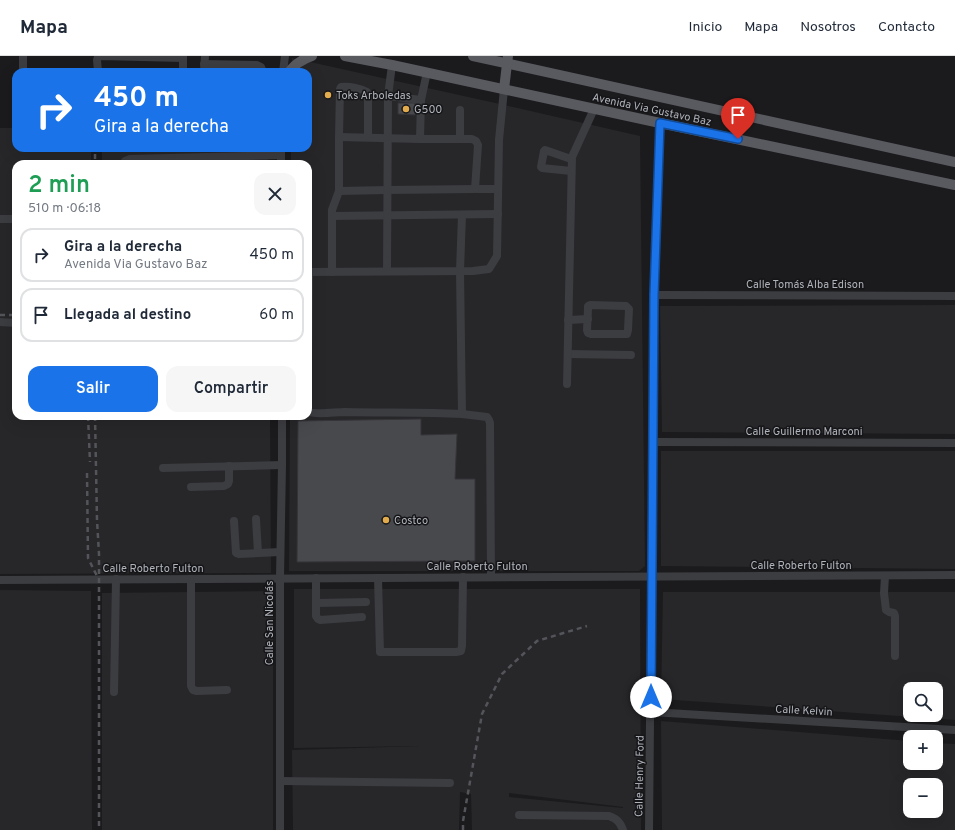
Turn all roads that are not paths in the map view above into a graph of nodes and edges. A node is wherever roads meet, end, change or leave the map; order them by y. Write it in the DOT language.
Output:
graph roads {
  1 [pos="23,56"];
  2 [pos="286,56"];
  3 [pos="312,56"];
  4 [pos="345,56"];
  5 [pos="473,56"];
  6 [pos="183,57"];
  7 [pos="508,59"];
  8 [pos="204,64"];
  9 [pos="392,65"];
  10 [pos="23,68"];
  11 [pos="98,68"];
  12 [pos="183,68"];
  13 [pos="261,68"];
  14 [pos="284,68"];
  15 [pos="292,68"];
  16 [pos="427,72"];
  17 [pos="504,89"];
  18 [pos="388,96"];
  19 [pos="421,100"];
  20 [pos="594,108"];
  21 [pos="460,110"];
  22 [pos="660,123"];
  23 [pos="339,137"];
  24 [pos="368,138"];
  25 [pos="388,138"];
  26 [pos="420,139"];
  27 [pos="460,139"];
  28 [pos="281,156"];
  29 [pos="571,159"];
  30 [pos="128,160"];
  31 [pos="955,162"];
  32 [pos="571,171"];
  33 [pos="955,185"];
  34 [pos="498,188"];
  35 [pos="475,189"];
  36 [pos="387,190"];
  37 [pos="339,191"];
  38 [pos="498,214"];
  39 [pos="387,215"];
  40 [pos="462,215"];
  41 [pos="332,216"];
  42 [pos="0,219"];
  43 [pos="12,219"];
  44 [pos="387,271"];
  45 [pos="460,271"];
  46 [pos="312,272"];
  47 [pos="332,272"];
  48 [pos="654,295"];
  49 [pos="955,296"];
  50 [pos="588,319"];
  51 [pos="568,320"];
  52 [pos="0,322"];
  53 [pos="12,323"];
  54 [pos="568,354"];
  55 [pos="631,355"];
  56 [pos="567,384"];
  57 [pos="312,413"];
  58 [pos="462,414"];
  59 [pos="282,420"];
  60 [pos="653,442"];
  61 [pos="955,443"];
  62 [pos="282,465"];
  63 [pos="229,466"];
  64 [pos="162,468"];
  65 [pos="191,487"];
  66 [pos="256,519"];
  67 [pos="234,521"];
  68 [pos="280,552"];
  69 [pos="258,553"];
  70 [pos="955,575"];
  71 [pos="885,576"];
  72 [pos="491,577"];
  73 [pos="652,577"];
  74 [pos="280,578"];
  75 [pos="316,578"];
  76 [pos="378,578"];
  77 [pos="463,578"];
  78 [pos="116,579"];
  79 [pos="191,579"];
  80 [pos="0,580"];
  81 [pos="366,602"];
  82 [pos="317,603"];
  83 [pos="362,617"];
  84 [pos="895,656"];
  85 [pos="226,690"];
  86 [pos="114,692"];
  87 [pos="651,712"];
  88 [pos="955,730"];
  89 [pos="280,781"];
  90 [pos="450,783"];
  91 [pos="519,816"];
  92 [pos="280,830"];
  93 [pos="623,830"];
  94 [pos="649,830"];
  1 -- 10 [label="street"];
  2 -- 14 [label="street"];
  3 -- 15 [label="main road"];
  4 -- 9 [label="main road, Avenida Via Gustavo Baz"];
  5 -- 7 [label="main road, Avenida Via Gustavo Baz"];
  6 -- 11 [label="street"];
  6 -- 12 [label="street"];
  7 -- 17 [label="main road"];
  7 -- 31 [label="main road, Avenida Via Gustavo Baz"];
  8 -- 13 [label="street"];
  9 -- 16 [label="main road, Avenida Via Gustavo Baz"];
  9 -- 18 [label="street"];
  16 -- 17 [label="main road, Avenida Via Gustavo Baz"];
  16 -- 19 [label="street"];
  17 -- 20 [label="main road, Avenida Via Gustavo Baz"];
  17 -- 34 [label="street"];
  18 -- 19 [label="street"];
  18 -- 25 [label="street"];
  19 -- 26 [label="street"];
  20 -- 22 [label="main road, Avenida Via Gustavo Baz"];
  20 -- 29 [label="street"];
  21 -- 27 [label="street"];
  22 -- 33 [label="main road, Avenida Via Gustavo Baz"];
  22 -- 48 [label="street, Calle Henry Ford"];
  23 -- 24 [label="street"];
  23 -- 24 [label="street"];
  23 -- 37 [label="street"];
  24 -- 25 [label="street"];
  25 -- 26 [label="street"];
  25 -- 36 [label="street"];
  26 -- 27 [label="street"];
  27 -- 35 [label="street"];
  28 -- 30 [label="street"];
  29 -- 32 [label="street"];
  29 -- 32 [label="street"];
  32 -- 51 [label="street"];
  34 -- 35 [label="street"];
  34 -- 38 [label="street"];
  35 -- 36 [label="street"];
  36 -- 37 [label="street"];
  36 -- 39 [label="street"];
  37 -- 41 [label="street"];
  38 -- 40 [label="street"];
  38 -- 45 [label="street"];
  39 -- 40 [label="street"];
  39 -- 41 [label="street"];
  39 -- 44 [label="street"];
  40 -- 45 [label="street"];
  41 -- 47 [label="street"];
  42 -- 43 [label="street"];
  44 -- 45 [label="street"];
  44 -- 47 [label="street"];
  45 -- 58 [label="street"];
  46 -- 47 [label="street"];
  48 -- 49 [label="street, Calle Tomás Alba Edison"];
  48 -- 60 [label="street, Calle Henry Ford"];
  50 -- 50 [label="street"];
  50 -- 51 [label="street"];
  51 -- 54 [label="street"];
  52 -- 53 [label="street"];
  54 -- 55 [label="street"];
  54 -- 56 [label="street"];
  57 -- 58 [label="street"];
  58 -- 72 [label="street"];
  59 -- 62 [label="street, Calle San Nicolás"];
  60 -- 61 [label="street, Calle Guillermo Marconi"];
  60 -- 73 [label="street, Calle Henry Ford"];
  62 -- 63 [label="street"];
  62 -- 68 [label="street, Calle San Nicolás"];
  63 -- 64 [label="street"];
  63 -- 65 [label="street"];
  66 -- 69 [label="street"];
  67 -- 69 [label="street"];
  68 -- 69 [label="street"];
  68 -- 74 [label="street, Calle San Nicolás"];
  70 -- 71 [label="street, Calle Roberto Fulton"];
  71 -- 73 [label="street, Calle Roberto Fulton"];
  71 -- 84 [label="street"];
  72 -- 73 [label="street, Calle Roberto Fulton"];
  72 -- 77 [label="street, Calle Roberto Fulton"];
  73 -- 87 [label="street, Calle Henry Ford"];
  74 -- 75 [label="street, Calle Roberto Fulton"];
  74 -- 79 [label="street, Calle Roberto Fulton"];
  74 -- 89 [label="street, Calle San Nicolás"];
  75 -- 76 [label="street, Calle Roberto Fulton"];
  75 -- 82 [label="street"];
  76 -- 77 [label="street, Calle Roberto Fulton"];
  76 -- 77 [label="street"];
  78 -- 79 [label="street, Calle Roberto Fulton"];
  78 -- 80 [label="street, Calle Roberto Fulton"];
  78 -- 86 [label="street"];
  79 -- 85 [label="street"];
  81 -- 82 [label="street"];
  82 -- 83 [label="street"];
  87 -- 88 [label="street, Calle Kelvin"];
  87 -- 94 [label="street, Calle Henry Ford"];
  89 -- 90 [label="street"];
  89 -- 92 [label="street, Calle San Nicolás"];
  91 -- 93 [label="street"];
}
